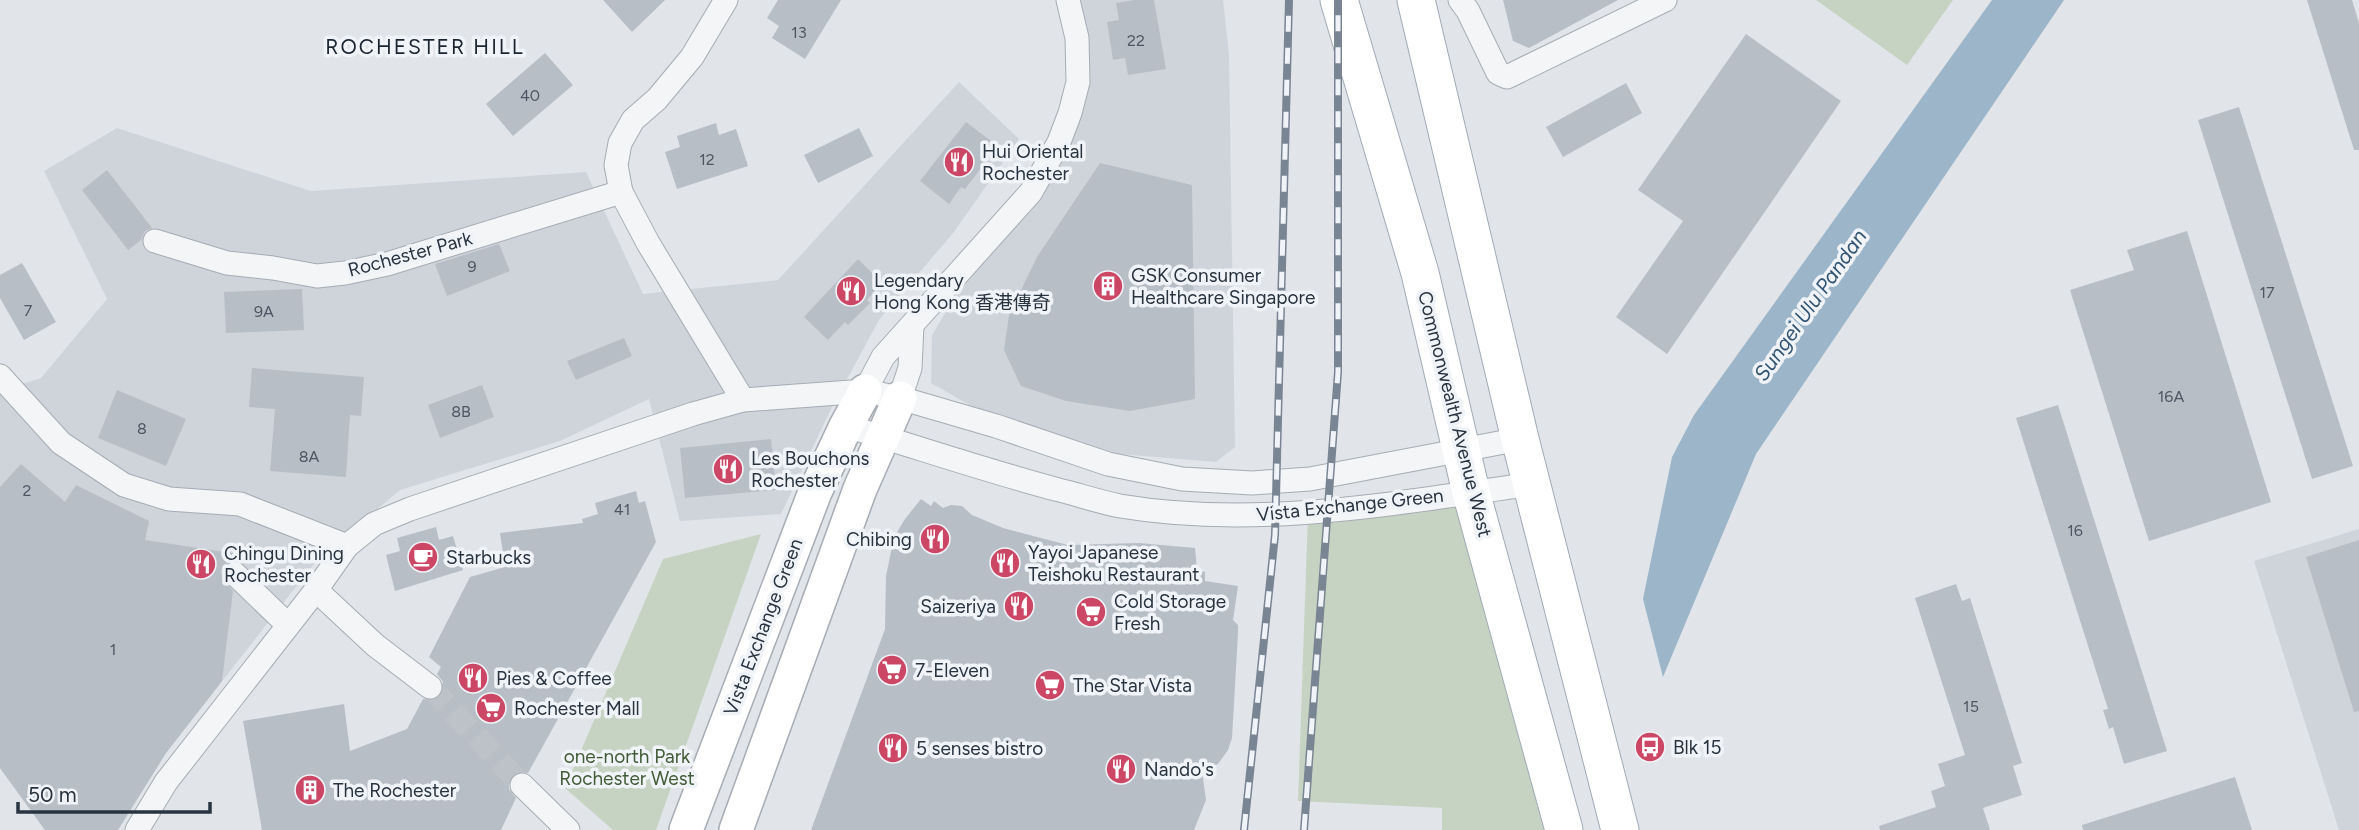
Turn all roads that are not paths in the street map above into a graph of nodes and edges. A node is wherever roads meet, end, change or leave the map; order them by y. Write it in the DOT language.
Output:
graph roads {
  1 [pos="726,0"];
  2 [pos="1068,0"];
  3 [pos="1339,0"];
  4 [pos="1416,0"];
  5 [pos="1460,0"];
  6 [pos="1657,4"];
  7 [pos="621,192"];
  8 [pos="155,241"];
  9 [pos="912,326"];
  10 [pos="0,376"];
  11 [pos="865,391"];
  12 [pos="900,398"];
  13 [pos="743,400"];
  14 [pos="846,426"];
  15 [pos="884,438"];
  16 [pos="1520,439"];
  17 [pos="1462,451"];
  18 [pos="1532,484"];
  19 [pos="1471,492"];
  20 [pos="348,545"];
  21 [pos="235,573"];
  22 [pos="316,590"];
  23 [pos="288,625"];
  24 [pos="430,687"];
  25 [pos="522,785"];
  26 [pos="136,830"];
  27 [pos="568,830"];
  28 [pos="687,830"];
  29 [pos="736,830"];
  30 [pos="1564,830"];
  31 [pos="1620,830"];
  1 -- 7 [label="street"];
  2 -- 9 [label="street"];
  3 -- 17 [label="main road, Commonwealth Avenue West"];
  4 -- 16 [label="main road"];
  5 -- 6 [label="street"];
  7 -- 8 [label="street, Rochester Park"];
  7 -- 13 [label="street"];
  9 -- 11 [label="street"];
  9 -- 12 [label="street"];
  10 -- 20 [label="street"];
  11 -- 12 [label="street, Vista Exchange Green"];
  11 -- 13 [label="street"];
  11 -- 14 [label="street, Vista Exchange Green"];
  12 -- 15 [label="street"];
  12 -- 17 [label="street, Vista Exchange Green"];
  13 -- 20 [label="street"];
  14 -- 15 [label="street, Vista Exchange Green"];
  14 -- 28 [label="street, Vista Exchange Green"];
  15 -- 19 [label="street, Vista Exchange Green"];
  15 -- 29 [label="street"];
  16 -- 17 [label="street, Vista Exchange Green"];
  16 -- 18 [label="main road"];
  17 -- 19 [label="main road, Commonwealth Avenue West"];
  18 -- 19 [label="street, Vista Exchange Green"];
  18 -- 31 [label="main road"];
  19 -- 30 [label="main road, Commonwealth Avenue West"];
  20 -- 22 [label="street"];
  21 -- 23 [label="street"];
  22 -- 23 [label="street"];
  22 -- 24 [label="street"];
  23 -- 26 [label="street"];
  25 -- 27 [label="street"];
}
